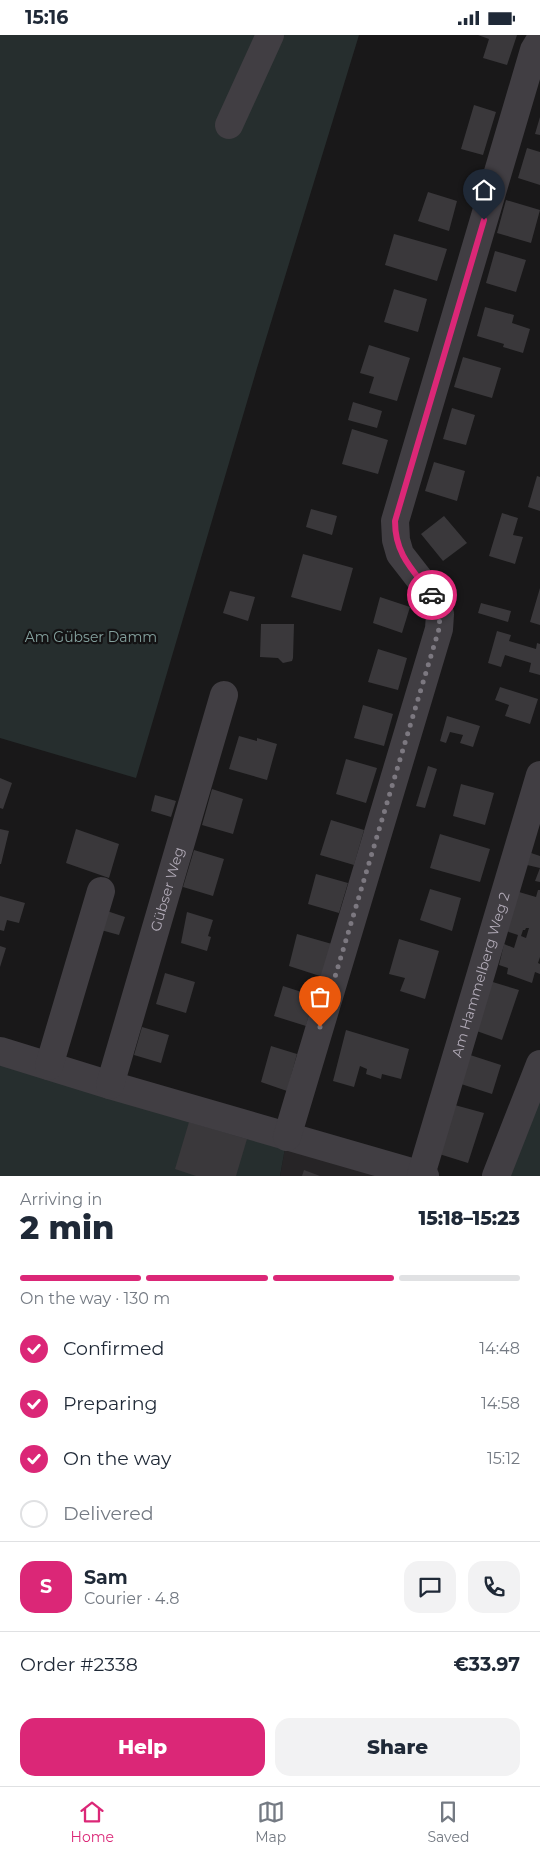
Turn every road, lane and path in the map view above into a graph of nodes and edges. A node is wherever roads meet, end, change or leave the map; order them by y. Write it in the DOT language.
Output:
graph roads {
  1 [pos="270,35"];
  2 [pos="540,40"];
  3 [pos="229,125"];
  4 [pos="224,695"];
  5 [pos="540,775"];
  6 [pos="101,891"];
  7 [pos="0,1051"];
  8 [pos="540,1063"];
  9 [pos="49,1067"];
  10 [pos="110,1085"];
  11 [pos="288,1137"];
  12 [pos="423,1175"];
  13 [pos="496,1176"];
  1 -- 3 [label="street"];
  2 -- 11 [label="street"];
  4 -- 10 [label="street, Gübser Weg"];
  5 -- 12 [label="street, Am Hammelberg Weg 2"];
  6 -- 9 [label="street"];
  7 -- 9 [label="street"];
  8 -- 13 [label="street"];
  9 -- 10 [label="street"];
  10 -- 11 [label="street"];
  11 -- 12 [label="street"];
}
